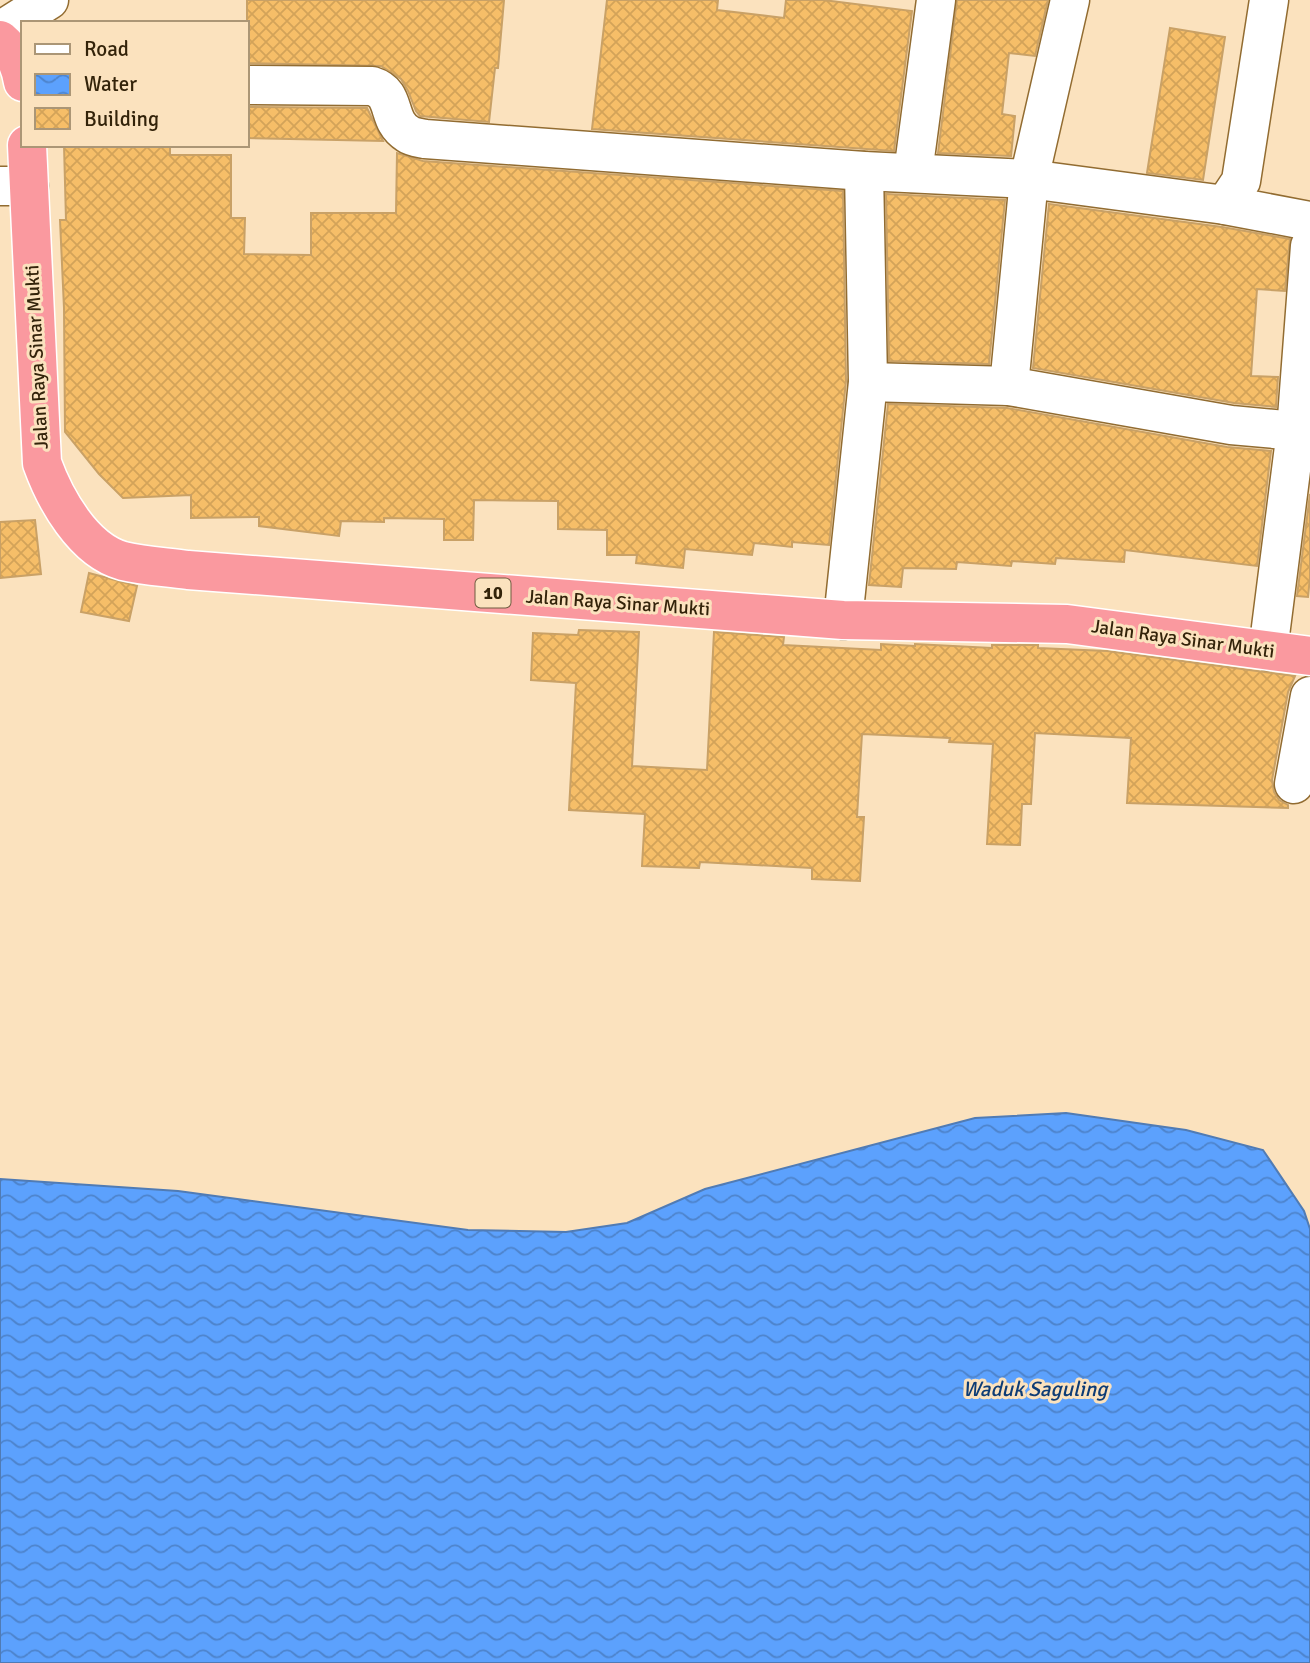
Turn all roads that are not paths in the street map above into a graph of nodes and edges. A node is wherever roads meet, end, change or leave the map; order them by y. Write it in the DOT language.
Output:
graph roads {
  1 [pos="49,0"];
  2 [pos="936,0"];
  3 [pos="1070,0"];
  4 [pos="1269,0"];
  5 [pos="0,31"];
  6 [pos="0,40"];
  7 [pos="21,72"];
  8 [pos="248,85"];
  9 [pos="26,147"];
  10 [pos="864,171"];
  11 [pos="913,173"];
  12 [pos="1029,179"];
  13 [pos="15,186"];
  14 [pos="1225,205"];
  15 [pos="1310,221"];
  16 [pos="1310,246"];
  17 [pos="868,382"];
  18 [pos="1009,386"];
  19 [pos="1296,431"];
  20 [pos="843,620"];
  21 [pos="1268,651"];
  22 [pos="1310,656"];
  23 [pos="1310,696"];
  24 [pos="1294,784"];
  1 -- 5 [label="street"];
  2 -- 11 [label="street"];
  3 -- 12 [label="street"];
  4 -- 14 [label="street"];
  6 -- 7 [label="highway"];
  8 -- 10 [label="street"];
  9 -- 13 [label="highway, Jalan Raya Sinar Mukti / 10"];
  10 -- 11 [label="street"];
  10 -- 17 [label="street"];
  11 -- 12 [label="street"];
  12 -- 14 [label="street"];
  12 -- 18 [label="street"];
  13 -- 20 [label="highway, Jalan Raya Sinar Mukti / 10"];
  14 -- 15 [label="street"];
  16 -- 19 [label="street"];
  17 -- 18 [label="street"];
  17 -- 20 [label="street"];
  18 -- 19 [label="street"];
  19 -- 21 [label="street"];
  20 -- 21 [label="highway, Jalan Raya Sinar Mukti / 10"];
  21 -- 22 [label="highway, Jalan Raya Sinar Mukti / 10"];
  23 -- 24 [label="street"];
}
